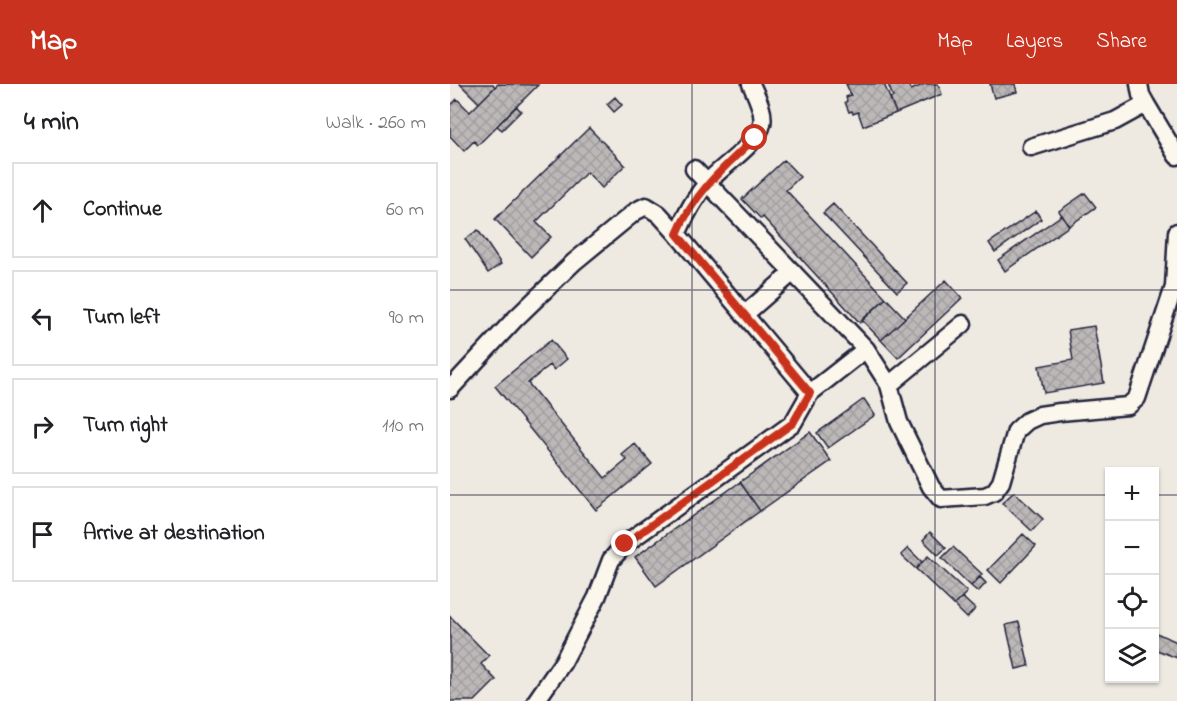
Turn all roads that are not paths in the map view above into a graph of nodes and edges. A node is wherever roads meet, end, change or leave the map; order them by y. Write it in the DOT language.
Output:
graph roads {
  1 [pos="751,84"];
  2 [pos="1139,84"];
  3 [pos="1146,104"];
  4 [pos="1031,147"];
  5 [pos="1177,156"];
  6 [pos="694,169"];
  7 [pos="708,183"];
  8 [pos="1177,232"];
  9 [pos="677,234"];
  10 [pos="793,272"];
  11 [pos="744,315"];
  12 [pos="963,324"];
  13 [pos="866,349"];
  14 [pos="889,385"];
  15 [pos="450,389"];
  16 [pos="810,393"];
  17 [pos="536,701"];
  1 -- 7 [label="street"];
  2 -- 3 [label="street"];
  3 -- 4 [label="street"];
  3 -- 5 [label="street"];
  6 -- 7 [label="street"];
  7 -- 9 [label="street"];
  7 -- 10 [label="street"];
  8 -- 14 [label="street"];
  9 -- 11 [label="street"];
  9 -- 15 [label="street"];
  10 -- 11 [label="street"];
  10 -- 13 [label="street"];
  11 -- 16 [label="street"];
  12 -- 14 [label="street"];
  13 -- 14 [label="street"];
  13 -- 16 [label="street"];
  16 -- 17 [label="street"];
}
